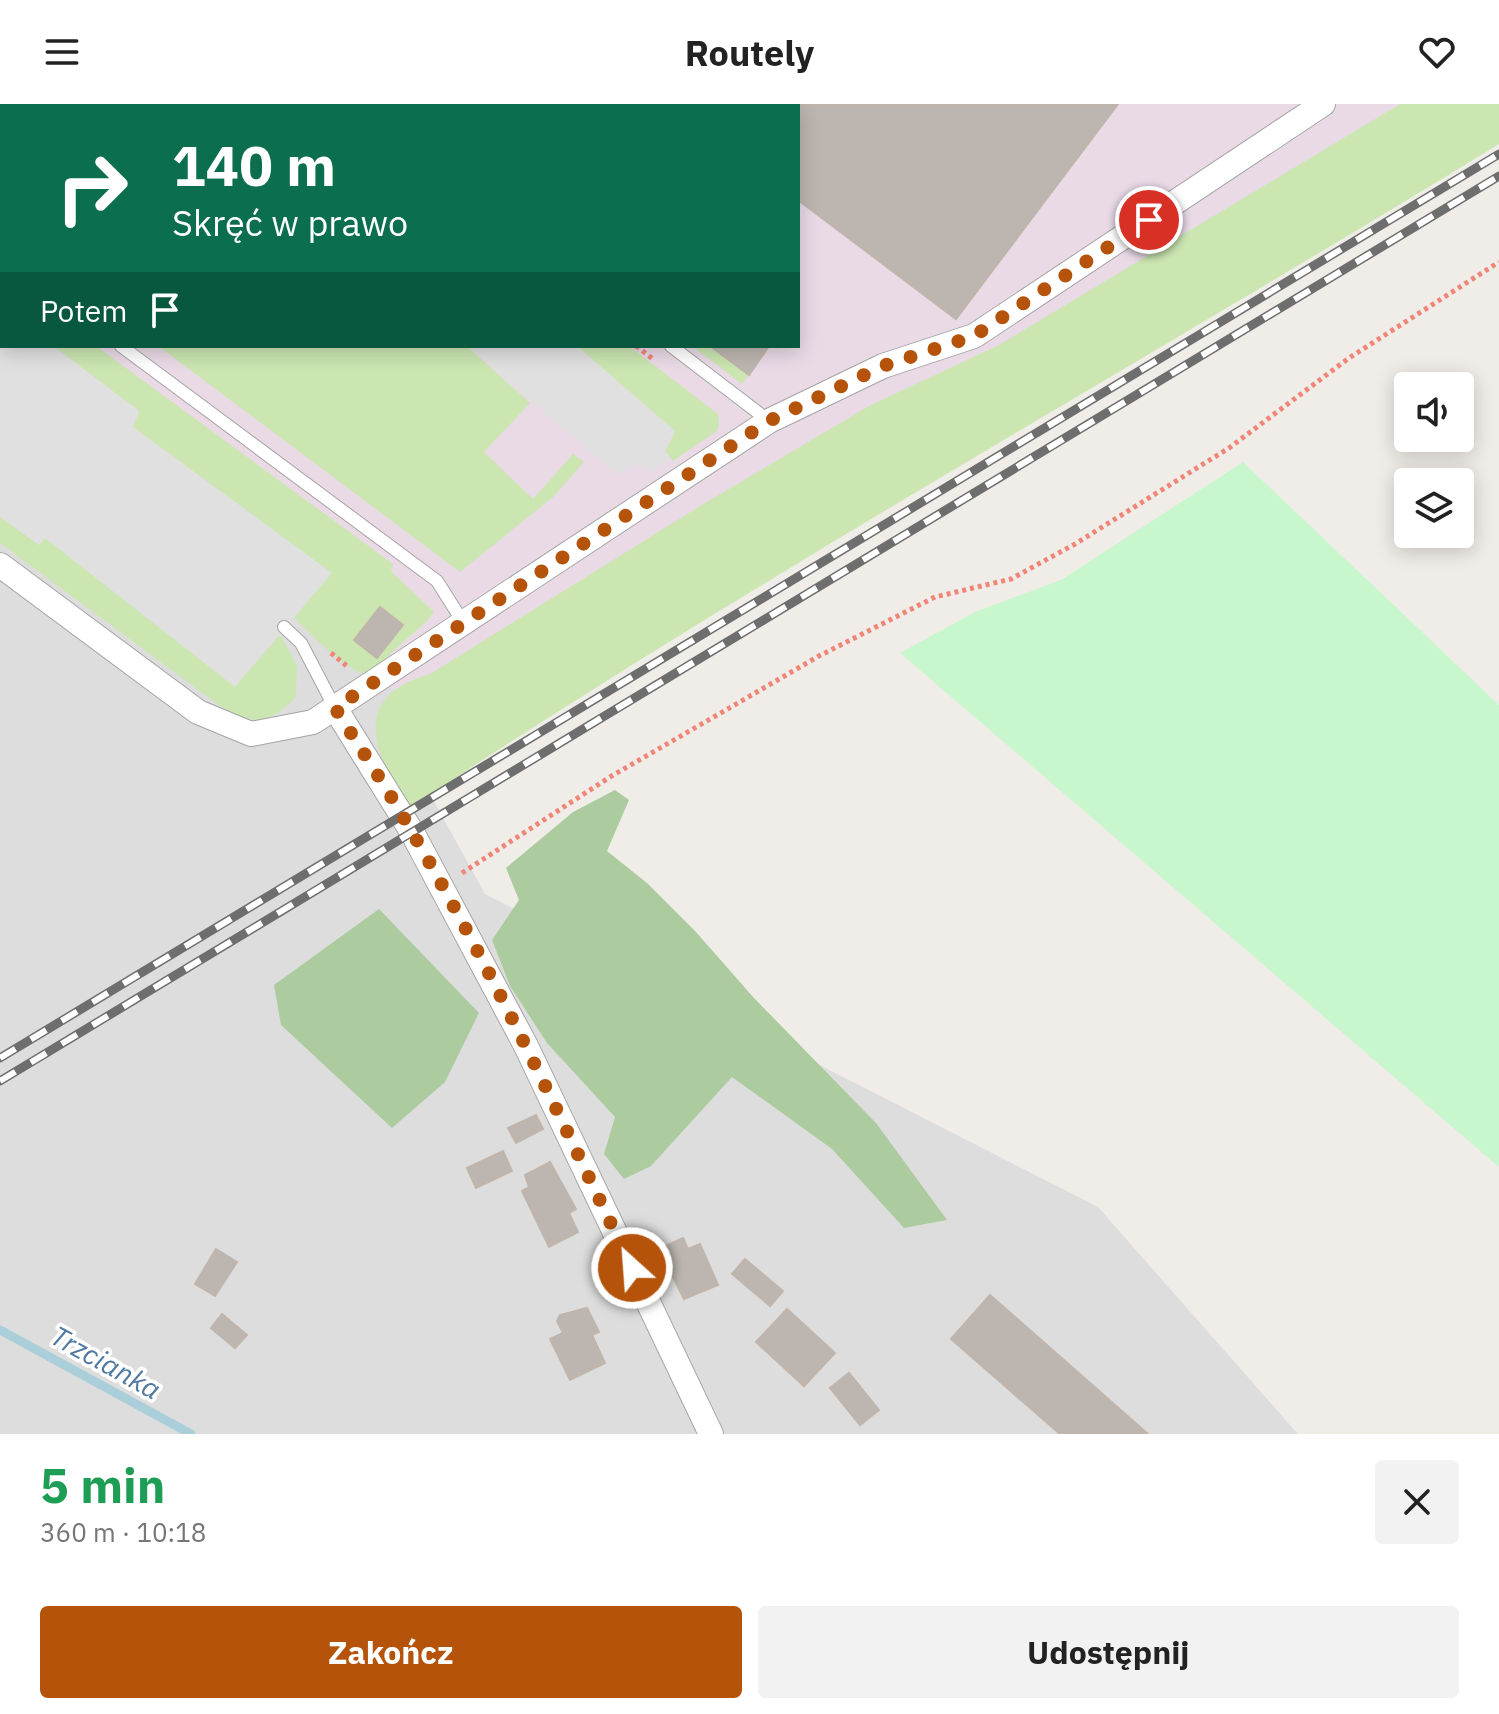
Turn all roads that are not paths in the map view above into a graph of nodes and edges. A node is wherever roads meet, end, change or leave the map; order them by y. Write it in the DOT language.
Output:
graph roads {
  1 [pos="1323,104"];
  2 [pos="124,348"];
  3 [pos="674,348"];
  4 [pos="769,421"];
  5 [pos="0,565"];
  6 [pos="463,622"];
  7 [pos="284,627"];
  8 [pos="335,708"];
  9 [pos="711,1434"];
  1 -- 4 [label="street"];
  2 -- 6 [label="lane"];
  3 -- 4 [label="lane"];
  4 -- 6 [label="street"];
  5 -- 8 [label="street"];
  6 -- 8 [label="street"];
  7 -- 8 [label="lane"];
  8 -- 9 [label="street"];
}
